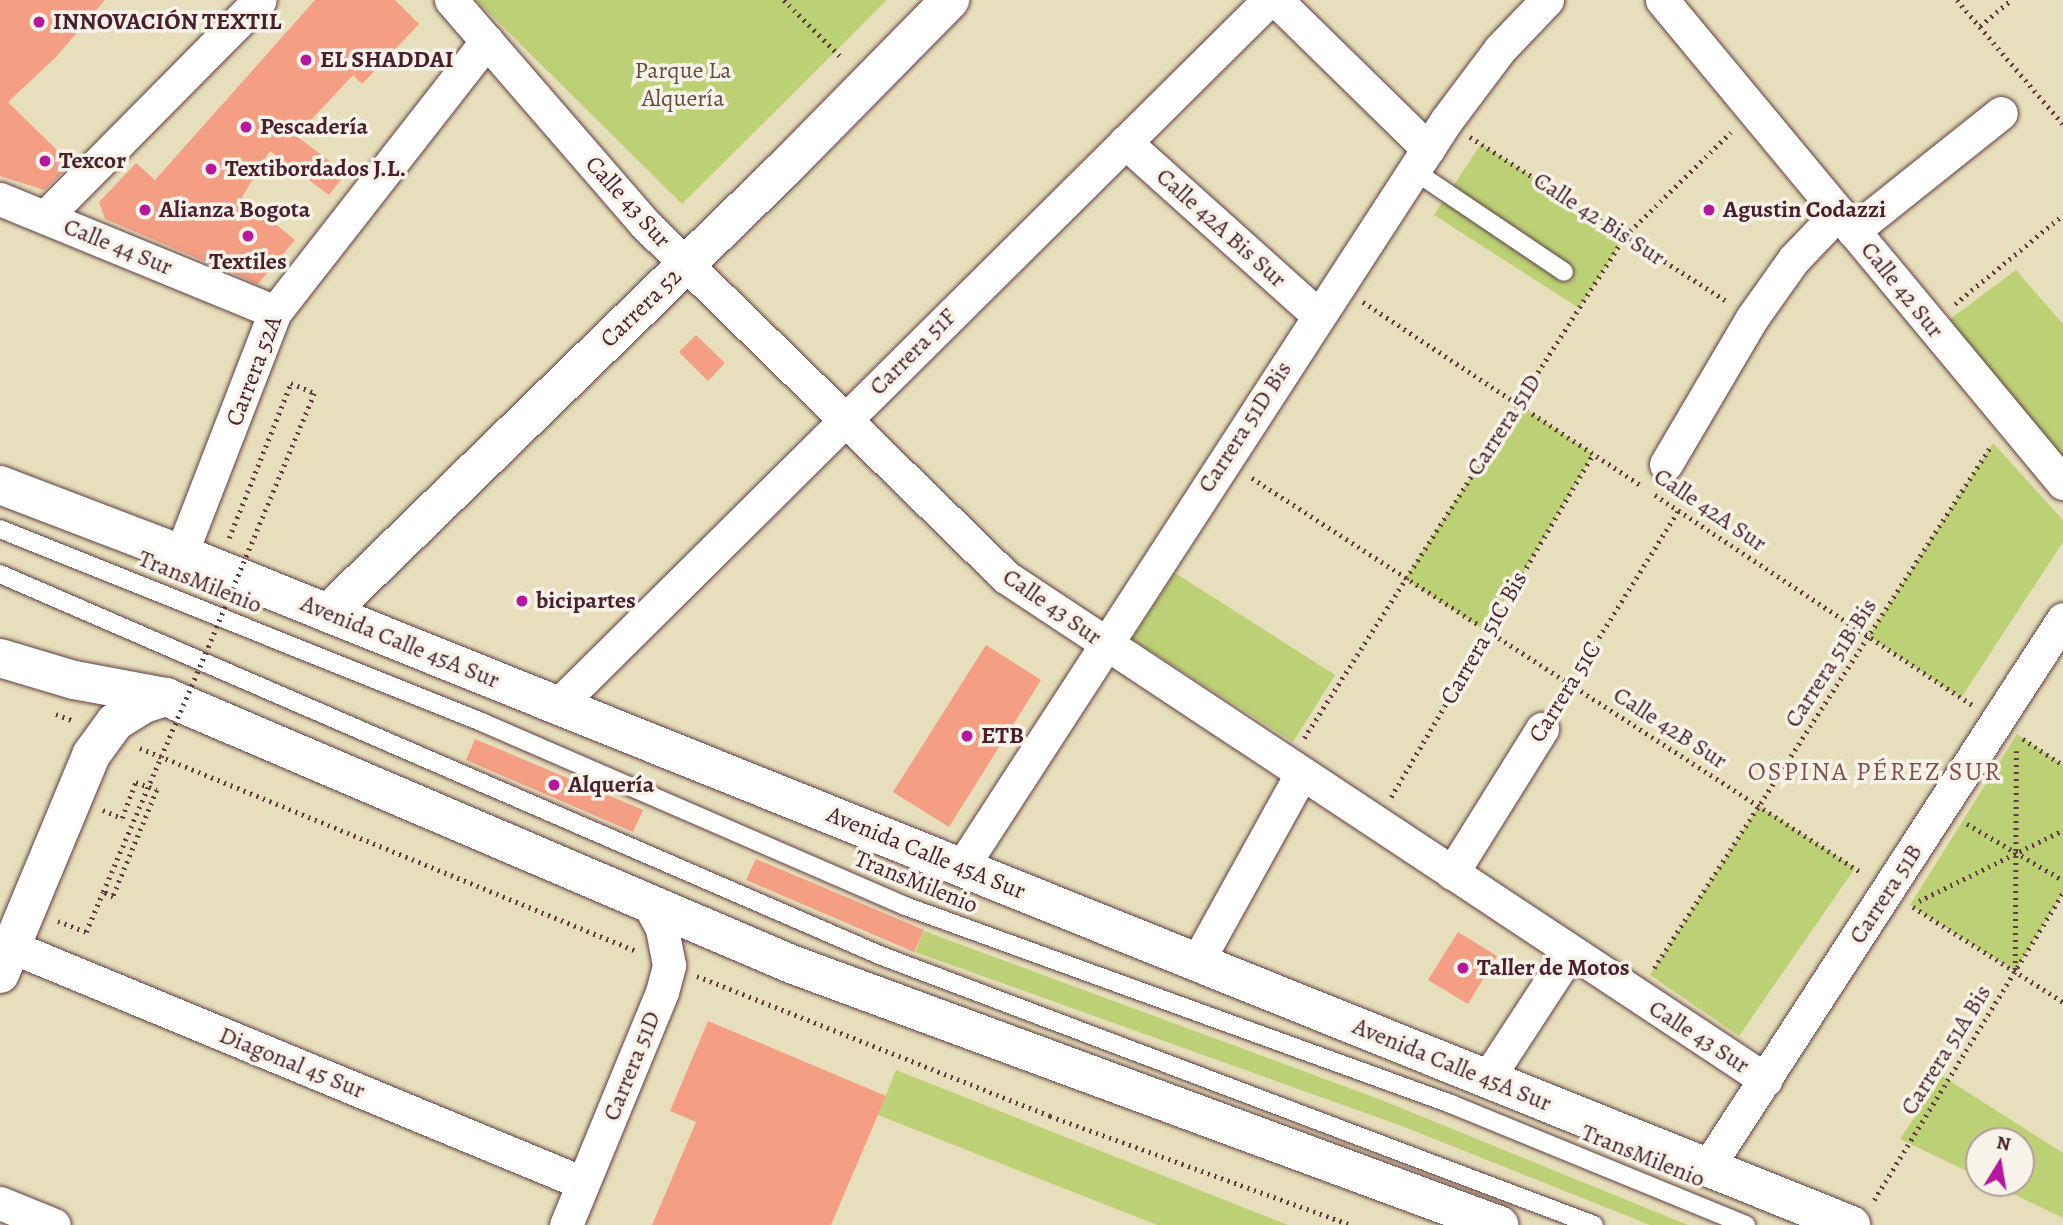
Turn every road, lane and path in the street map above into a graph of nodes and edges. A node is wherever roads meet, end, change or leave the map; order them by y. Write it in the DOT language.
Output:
graph roads {
  1 [pos="260,0"];
  2 [pos="451,0"];
  3 [pos="784,0"];
  4 [pos="950,0"];
  5 [pos="1269,0"];
  6 [pos="1276,0"];
  7 [pos="1547,0"];
  8 [pos="1662,0"];
  9 [pos="1957,0"];
  10 [pos="2011,0"];
  11 [pos="1979,26"];
  12 [pos="487,41"];
  13 [pos="867,84"];
  14 [pos="1753,110"];
  15 [pos="2001,113"];
  16 [pos="2063,124"];
  17 [pos="1125,142"];
  18 [pos="1429,147"];
  19 [pos="0,198"];
  20 [pos="2063,215"];
  21 [pos="45,217"];
  22 [pos="1846,222"];
  23 [pos="1625,236"];
  24 [pos="686,264"];
  25 [pos="1564,272"];
  26 [pos="1338,285"];
  27 [pos="275,312"];
  28 [pos="1318,315"];
  29 [pos="1752,318"];
  30 [pos="1930,325"];
  31 [pos="1518,404"];
  32 [pos="2008,420"];
  33 [pos="844,421"];
  34 [pos="1593,454"];
  35 [pos="1224,460"];
  36 [pos="1666,464"];
  37 [pos="0,466"];
  38 [pos="2063,483"];
  39 [pos="0,485"];
  40 [pos="1678,511"];
  41 [pos="235,523"];
  42 [pos="0,529"];
  43 [pos="181,554"];
  44 [pos="0,574"];
  45 [pos="1405,579"];
  46 [pos="328,613"];
  47 [pos="2063,619"];
  48 [pos="1488,632"];
  49 [pos="1869,636"];
  50 [pos="1105,645"];
  51 [pos="0,658"];
  52 [pos="1570,685"];
  53 [pos="166,697"];
  54 [pos="558,705"];
  55 [pos="2007,728"];
  56 [pos="1542,729"];
  57 [pos="2063,765"];
  58 [pos="1294,769"];
  59 [pos="1759,806"];
  60 [pos="1941,809"];
  61 [pos="122,818"];
  62 [pos="1376,823"];
  63 [pos="2063,830"];
  64 [pos="2016,853"];
  65 [pos="961,867"];
  66 [pos="1452,873"];
  67 [pos="2063,880"];
  68 [pos="103,892"];
  69 [pos="2063,893"];
  70 [pos="1900,897"];
  71 [pos="649,905"];
  72 [pos="52,919"];
  73 [pos="1570,952"];
  74 [pos="4,954"];
  75 [pos="1196,962"];
  76 [pos="2015,971"];
  77 [pos="1636,995"];
  78 [pos="2063,1002"];
  79 [pos="1487,1079"];
  80 [pos="1766,1080"];
  81 [pos="1707,1168"];
  82 [pos="583,1183"];
  83 [pos="0,1203"];
  84 [pos="1861,1215"];
  85 [pos="54,1225"];
  86 [pos="566,1225"];
  87 [pos="1499,1225"];
  88 [pos="1594,1225"];
  89 [pos="1746,1225"];
  1 -- 21 [label="street"];
  2 -- 12 [label="street, Calle 43 Sur"];
  3 -- 13 [label="path"];
  4 -- 13 [label="main road, Carrera 52"];
  5 -- 17 [label="street, Carrera 51F"];
  6 -- 18 [label="street"];
  7 -- 18 [label="street, Carrera 51D Bis"];
  8 -- 14 [label="street, Calle 42 Sur"];
  9 -- 11 [label="path"];
  10 -- 11 [label="path"];
  11 -- 16 [label="path"];
  12 -- 24 [label="street, Calle 43 Sur"];
  12 -- 27 [label="street, Carrera 52A"];
  13 -- 24 [label="main road, Carrera 52"];
  14 -- 22 [label="street, Calle 42 Sur"];
  14 -- 23 [label="path, Carrera 51D"];
  15 -- 22 [label="street"];
  17 -- 28 [label="street, Calle 42A Bis Sur"];
  17 -- 33 [label="street, Carrera 51F"];
  18 -- 23 [label="path, Calle 42 Bis Sur"];
  18 -- 25 [label="lane"];
  18 -- 26 [label="street, Carrera 51D Bis"];
  19 -- 21 [label="street, Calle 44 Sur"];
  20 -- 30 [label="path"];
  21 -- 27 [label="street, Calle 44 Sur"];
  22 -- 29 [label="street"];
  22 -- 30 [label="street, Calle 42 Sur"];
  23 -- 29 [label="path, Calle 42 Bis Sur"];
  23 -- 31 [label="path, Carrera 51D"];
  24 -- 33 [label="street, Calle 43 Sur"];
  24 -- 46 [label="main road, Carrera 52"];
  26 -- 28 [label="street, Carrera 51D Bis"];
  26 -- 31 [label="path, Calle 42A Sur"];
  27 -- 43 [label="street, Carrera 52A"];
  28 -- 35 [label="street, Carrera 51D Bis"];
  29 -- 36 [label="street"];
  30 -- 32 [label="street, Calle 42 Sur"];
  31 -- 34 [label="path, Calle 42A Sur"];
  31 -- 45 [label="path, Carrera 51D"];
  32 -- 38 [label="street, Calle 42 Sur"];
  32 -- 49 [label="path, Carrera 51B Bis"];
  33 -- 50 [label="street, Calle 43 Sur"];
  33 -- 54 [label="street, Carrera 51F"];
  34 -- 40 [label="path, Calle 42A Sur"];
  34 -- 48 [label="path, Carrera 51C Bis"];
  35 -- 45 [label="path, Calle 42B Sur"];
  35 -- 50 [label="street, Carrera 51D Bis"];
  37 -- 43 [label="main road"];
  39 -- 43 [label="main road, Avenida Calle 45A Sur"];
  40 -- 49 [label="path, Calle 42A Sur"];
  40 -- 52 [label="path, Carrera 51C"];
  41 -- 68 [label="path, bridge"];
  42 -- 89 [label="lane, TransMilenio"];
  43 -- 46 [label="main road, Avenida Calle 45A Sur"];
  44 -- 88 [label="lane"];
  45 -- 48 [label="path, Calle 42B Sur"];
  45 -- 58 [label="path, Carrera 51D"];
  46 -- 54 [label="main road, Avenida Calle 45A Sur"];
  47 -- 55 [label="street, Carrera 51B"];
  48 -- 52 [label="path, Calle 42B Sur"];
  48 -- 62 [label="path, Carrera 51C Bis"];
  49 -- 55 [label="path, Calle 42A Sur"];
  49 -- 59 [label="path, Carrera 51B Bis"];
  50 -- 58 [label="street, Calle 43 Sur"];
  50 -- 65 [label="street, Carrera 51D Bis"];
  51 -- 53 [label="main road"];
  52 -- 56 [label="path, Carrera 51C"];
  52 -- 59 [label="path, Calle 42B Sur"];
  53 -- 71 [label="main road"];
  53 -- 74 [label="main road"];
  54 -- 65 [label="main road, Avenida Calle 45A Sur"];
  55 -- 57 [label="path, Calle 42A Sur"];
  55 -- 60 [label="street, Carrera 51B"];
  55 -- 64 [label="path"];
  56 -- 66 [label="street, Carrera 51C"];
  58 -- 62 [label="street, Calle 43 Sur"];
  58 -- 75 [label="street"];
  59 -- 70 [label="path, Calle 42B Sur"];
  59 -- 77 [label="path, Carrera 51B Bis"];
  60 -- 64 [label="path"];
  60 -- 70 [label="street, Carrera 51B"];
  61 -- 68 [label="path, bridge"];
  62 -- 66 [label="street, Calle 43 Sur"];
  63 -- 64 [label="path"];
  64 -- 67 [label="path"];
  64 -- 70 [label="path"];
  64 -- 76 [label="path"];
  65 -- 75 [label="main road, Avenida Calle 45A Sur"];
  66 -- 73 [label="street, Calle 43 Sur"];
  68 -- 72 [label="path"];
  69 -- 76 [label="path, Carrera 51A Bis"];
  70 -- 76 [label="path, Calle 42B Sur"];
  70 -- 80 [label="street, Carrera 51B"];
  71 -- 82 [label="street, Carrera 51D"];
  71 -- 87 [label="main road"];
  73 -- 77 [label="street, Calle 43 Sur"];
  73 -- 79 [label="street"];
  74 -- 82 [label="street, Diagonal 45 Sur"];
  75 -- 79 [label="main road, Avenida Calle 45A Sur"];
  76 -- 78 [label="path, Calle 42B Sur"];
  76 -- 84 [label="path, Carrera 51A Bis"];
  77 -- 80 [label="street, Calle 43 Sur"];
  79 -- 81 [label="main road, Avenida Calle 45A Sur"];
  80 -- 81 [label="street, Carrera 51B"];
  81 -- 84 [label="main road, Avenida Calle 45A Sur"];
  82 -- 86 [label="street, Carrera 51D"];
  83 -- 85 [label="street"];
}
